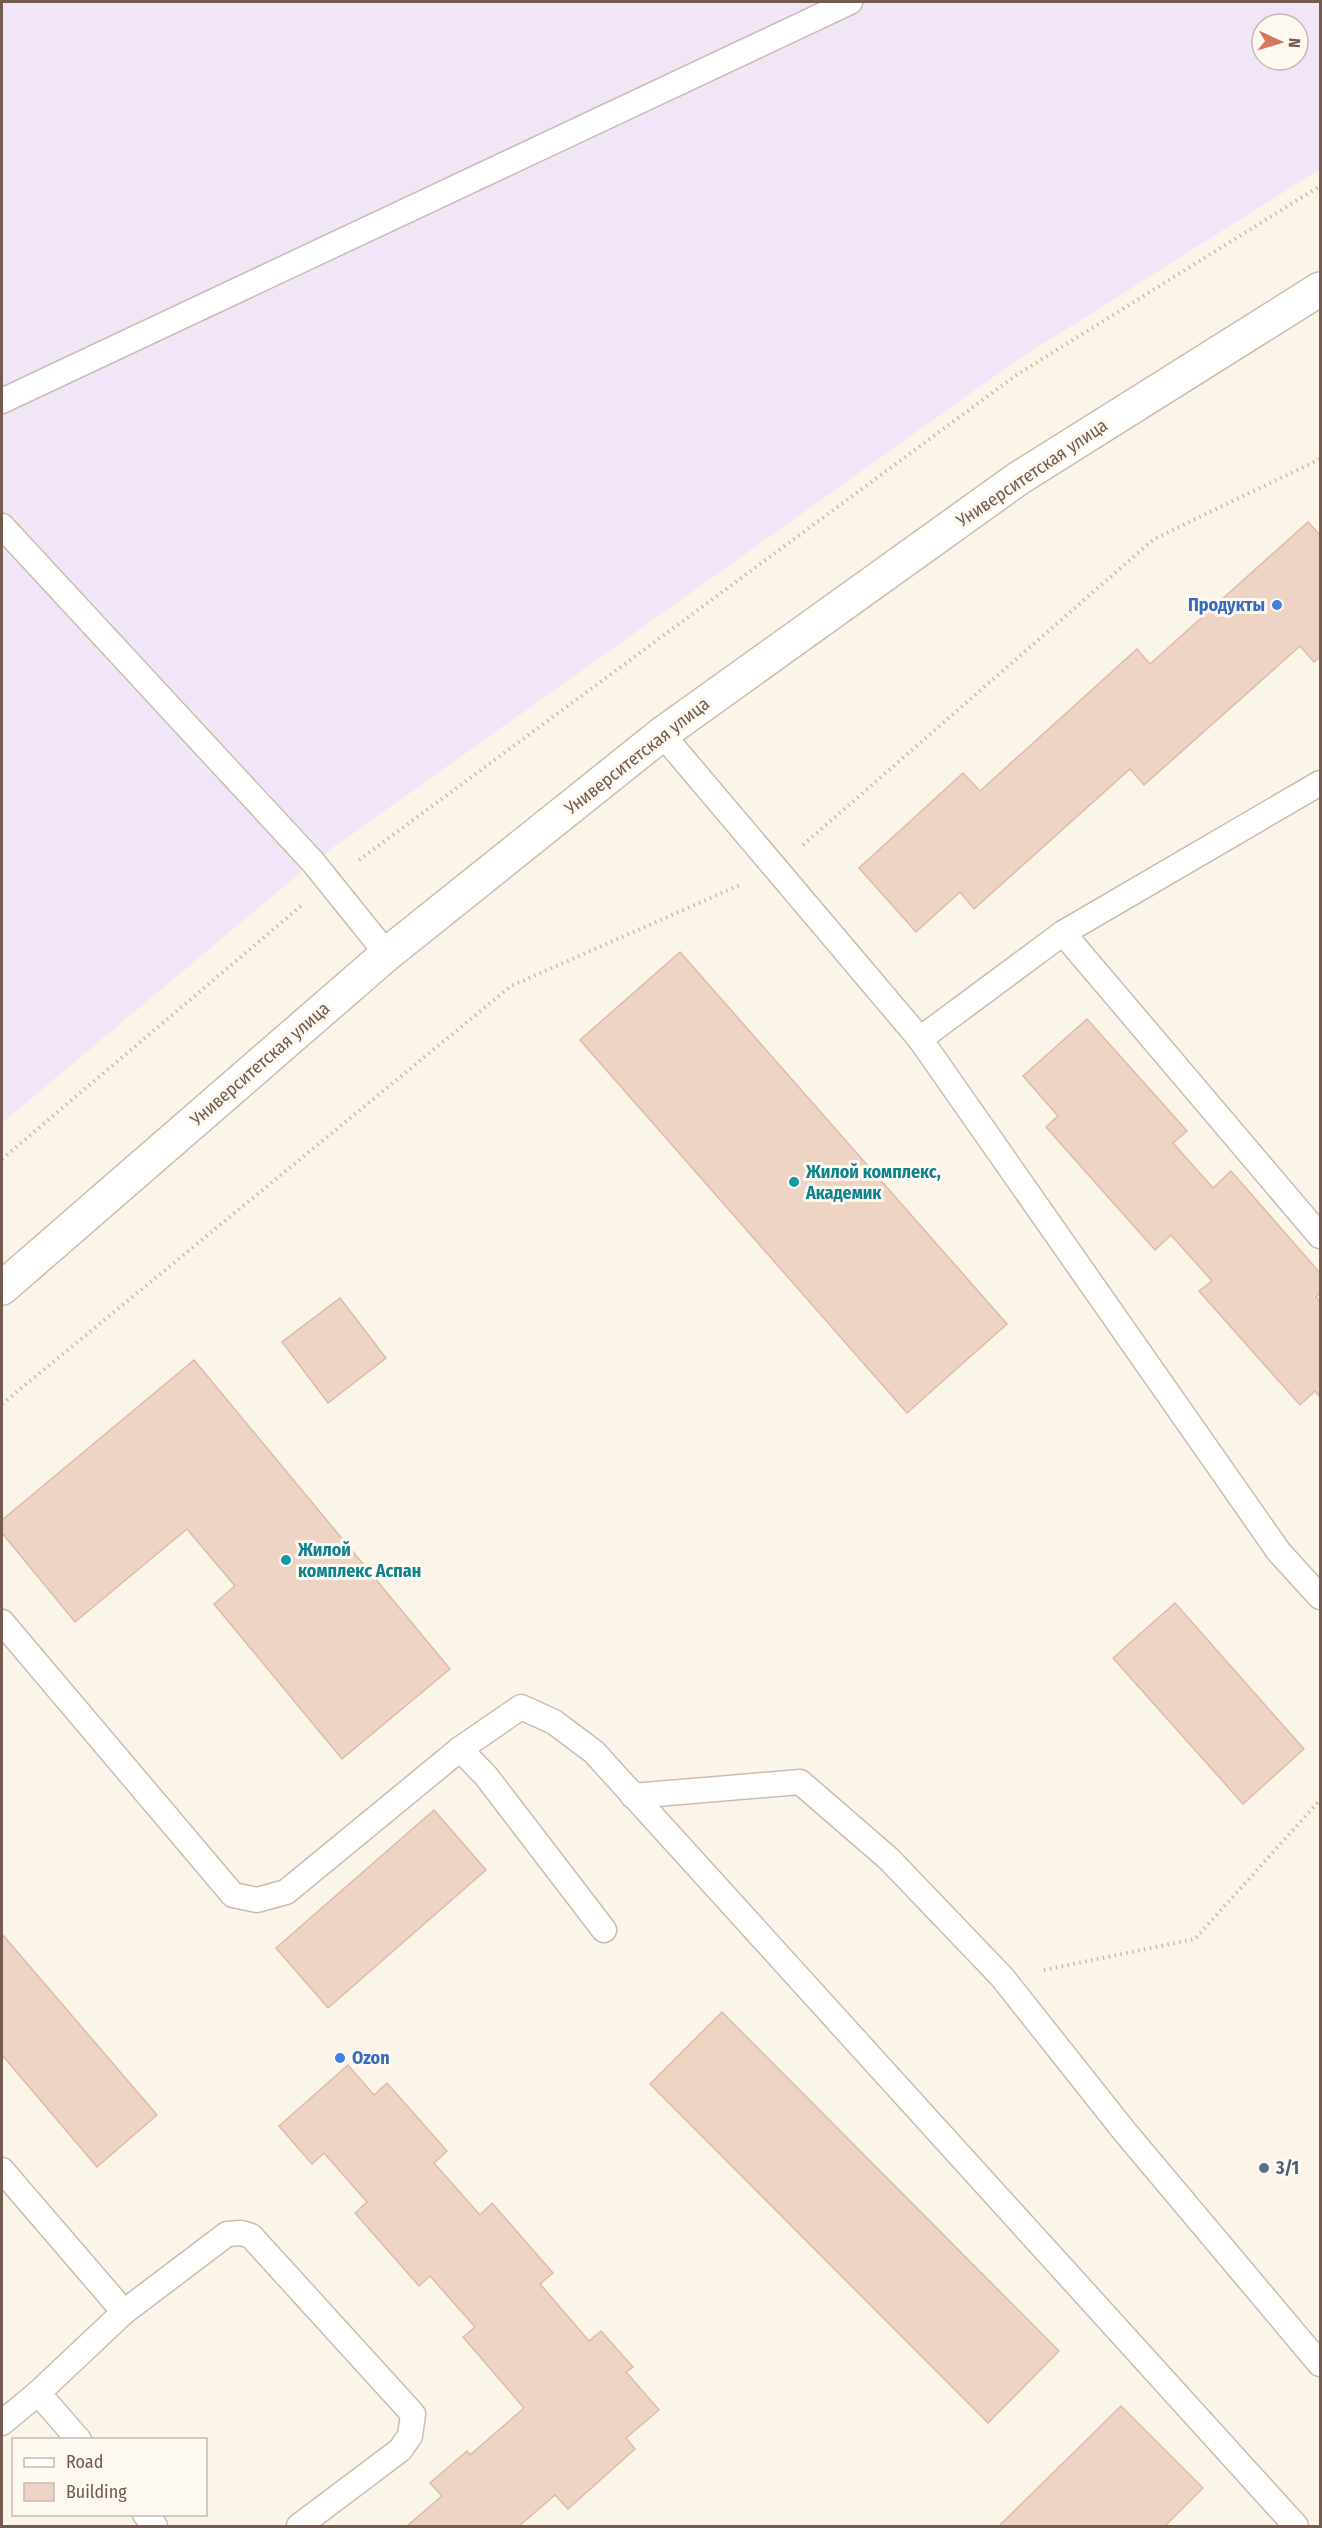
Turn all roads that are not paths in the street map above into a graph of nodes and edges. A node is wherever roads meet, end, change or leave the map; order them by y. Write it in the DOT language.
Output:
graph roads {
  1 [pos="850,2"];
  2 [pos="1320,290"];
  3 [pos="2,401"];
  4 [pos="2,526"];
  5 [pos="662,734"];
  6 [pos="1320,783"];
  7 [pos="1063,933"];
  8 [pos="387,954"];
  9 [pos="920,1039"];
  10 [pos="1320,1236"];
  11 [pos="2,1288"];
  12 [pos="1320,1597"];
  13 [pos="2,1622"];
  14 [pos="460,1749"];
  15 [pos="633,1796"];
  16 [pos="604,1930"];
  17 [pos="2,2170"];
  18 [pos="124,2312"];
  19 [pos="1320,2364"];
  20 [pos="38,2393"];
  21 [pos="2,2423"];
  22 [pos="78,2438"];
  23 [pos="299,2526"];
  24 [pos="1296,2526"];
  1 -- 3 [label="lane"];
  2 -- 5 [label="main road, Университетская улица"];
  4 -- 8 [label="lane"];
  5 -- 8 [label="main road, Университетская улица"];
  5 -- 9 [label="lane"];
  6 -- 7 [label="lane"];
  7 -- 9 [label="lane"];
  7 -- 10 [label="lane"];
  8 -- 11 [label="main road, Университетская улица"];
  9 -- 12 [label="lane"];
  13 -- 14 [label="lane"];
  14 -- 15 [label="lane"];
  14 -- 16 [label="lane"];
  15 -- 19 [label="lane"];
  15 -- 24 [label="lane"];
  17 -- 18 [label="lane"];
  18 -- 20 [label="lane"];
  18 -- 23 [label="lane"];
  20 -- 21 [label="lane"];
  20 -- 22 [label="lane"];
}
